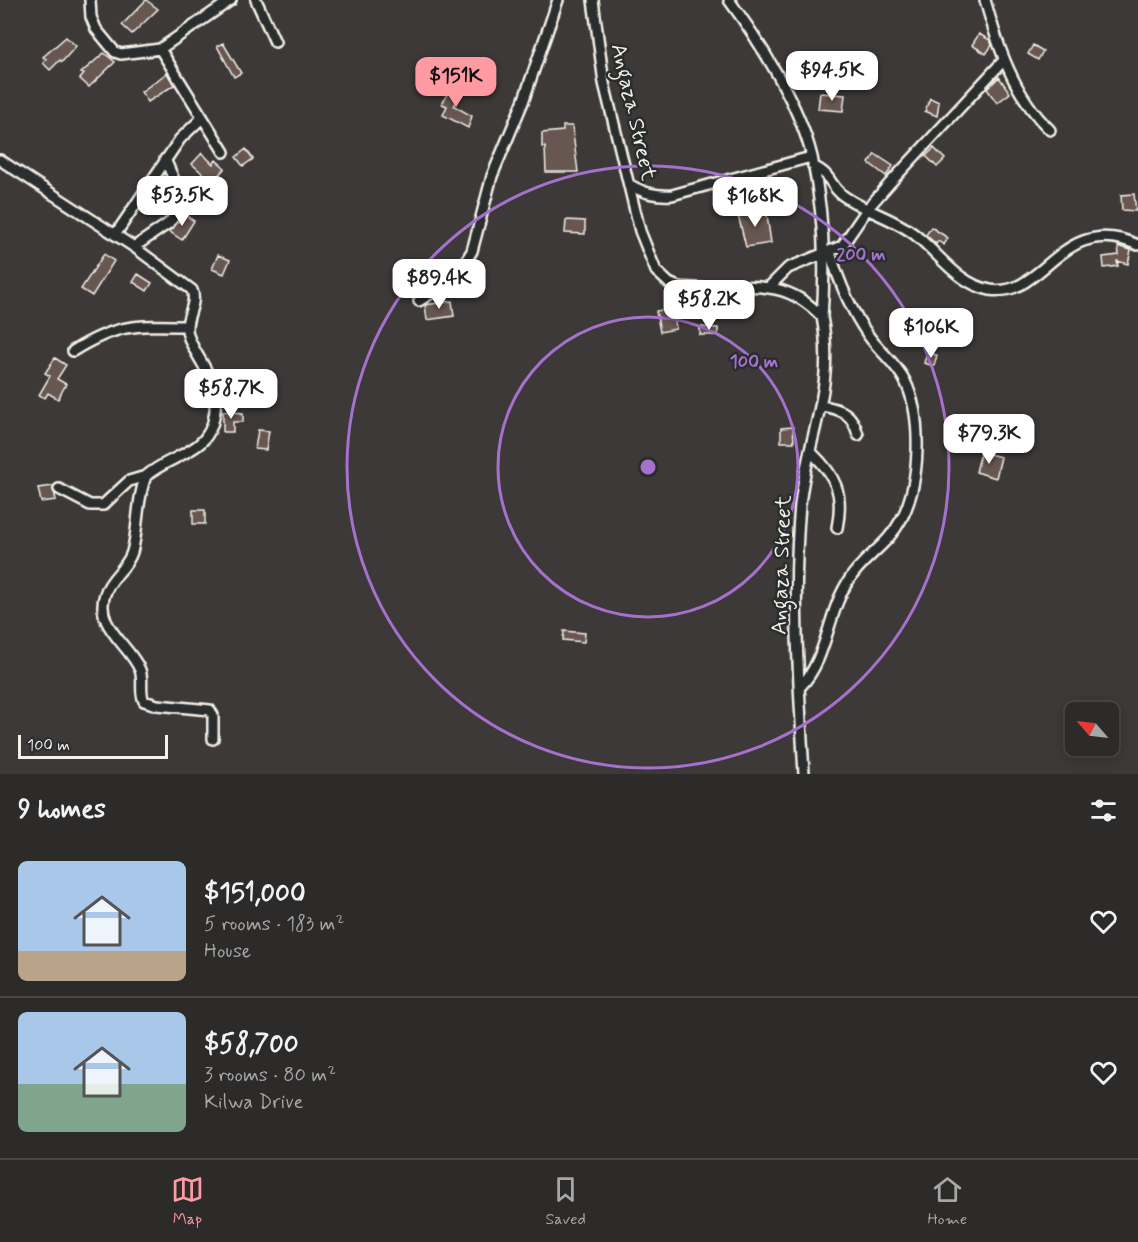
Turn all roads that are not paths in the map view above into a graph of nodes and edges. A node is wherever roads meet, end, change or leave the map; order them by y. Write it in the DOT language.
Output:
graph roads {
  1 [pos="90,0"];
  2 [pos="231,0"];
  3 [pos="256,0"];
  4 [pos="558,0"];
  5 [pos="593,0"];
  6 [pos="729,0"];
  7 [pos="985,0"];
  8 [pos="275,42"];
  9 [pos="160,49"];
  10 [pos="1004,60"];
  11 [pos="202,118"];
  12 [pos="1050,130"];
  13 [pos="224,152"];
  14 [pos="165,159"];
  15 [pos="0,160"];
  16 [pos="812,161"];
  17 [pos="630,185"];
  18 [pos="868,208"];
  19 [pos="116,236"];
  20 [pos="1138,245"];
  21 [pos="134,248"];
  22 [pos="827,254"];
  23 [pos="768,288"];
  24 [pos="419,301"];
  25 [pos="822,317"];
  26 [pos="185,326"];
  27 [pos="73,351"];
  28 [pos="822,406"];
  29 [pos="858,435"];
  30 [pos="812,453"];
  31 [pos="146,476"];
  32 [pos="59,489"];
  33 [pos="837,528"];
  34 [pos="800,687"];
  35 [pos="213,739"];
  36 [pos="804,774"];
  1 -- 9 [label="street"];
  2 -- 9 [label="street"];
  3 -- 8 [label="street"];
  4 -- 24 [label="street"];
  5 -- 17 [label="street, Angaza Street"];
  6 -- 16 [label="street"];
  7 -- 10 [label="street"];
  9 -- 11 [label="street"];
  10 -- 12 [label="street"];
  10 -- 18 [label="street"];
  11 -- 13 [label="street"];
  11 -- 14 [label="street"];
  14 -- 19 [label="street"];
  14 -- 21 [label="street"];
  15 -- 19 [label="street"];
  16 -- 17 [label="street"];
  16 -- 18 [label="street"];
  16 -- 22 [label="street"];
  17 -- 23 [label="street, Angaza Street"];
  18 -- 20 [label="street"];
  18 -- 22 [label="street"];
  19 -- 21 [label="street"];
  21 -- 26 [label="street"];
  22 -- 23 [label="street"];
  22 -- 25 [label="street"];
  22 -- 34 [label="street"];
  23 -- 25 [label="street, Angaza Street"];
  25 -- 28 [label="street, Angaza Street"];
  26 -- 27 [label="street"];
  26 -- 31 [label="street"];
  28 -- 29 [label="street"];
  28 -- 30 [label="street, Angaza Street"];
  30 -- 33 [label="street"];
  30 -- 34 [label="street, Angaza Street"];
  31 -- 32 [label="street"];
  31 -- 35 [label="street"];
  34 -- 36 [label="street, Angaza Street"];
}
